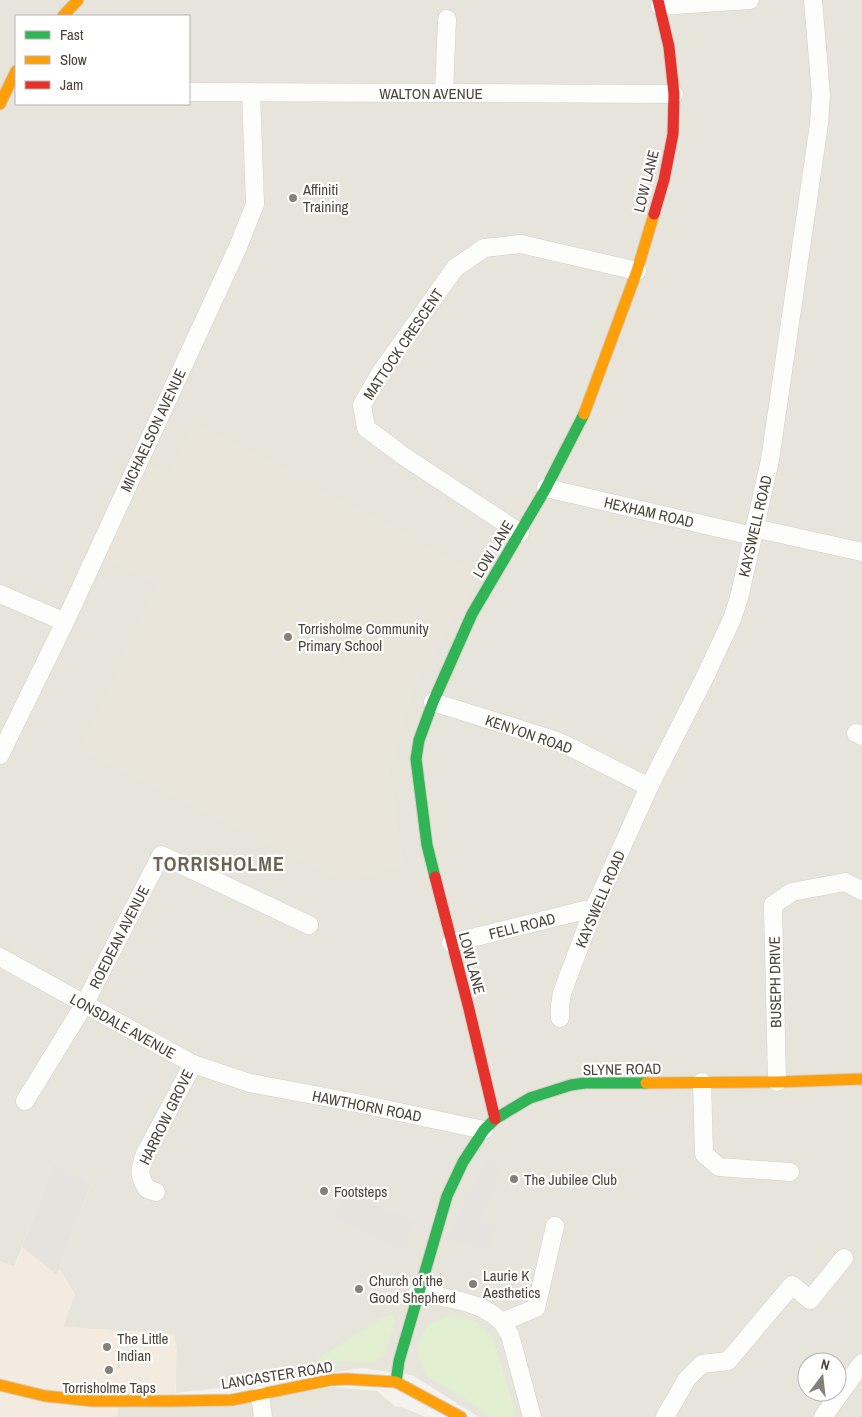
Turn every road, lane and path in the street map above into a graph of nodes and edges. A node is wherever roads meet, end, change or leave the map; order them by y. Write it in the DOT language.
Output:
graph roads {
  1 [pos="78,0"];
  2 [pos="750,0"];
  3 [pos="813,0"];
  4 [pos="659,3"];
  5 [pos="64,15"];
  6 [pos="447,19"];
  7 [pos="15,76"];
  8 [pos="190,92"];
  9 [pos="251,92"];
  10 [pos="444,93"];
  11 [pos="674,94"];
  12 [pos="0,104"];
  13 [pos="636,271"];
  14 [pos="546,488"];
  15 [pos="754,532"];
  16 [pos="520,534"];
  17 [pos="862,552"];
  18 [pos="0,594"];
  19 [pos="65,622"];
  20 [pos="433,702"];
  21 [pos="0,755"];
  22 [pos="649,787"];
  23 [pos="862,891"];
  24 [pos="592,913"];
  25 [pos="309,925"];
  26 [pos="451,943"];
  27 [pos="0,957"];
  28 [pos="84,1004"];
  29 [pos="560,1018"];
  30 [pos="193,1064"];
  31 [pos="862,1079"];
  32 [pos="702,1082"];
  33 [pos="777,1082"];
  34 [pos="250,1083"];
  35 [pos="25,1101"];
  36 [pos="490,1124"];
  37 [pos="790,1172"];
  38 [pos="156,1192"];
  39 [pos="555,1226"];
  40 [pos="844,1258"];
  41 [pos="418,1292"];
  42 [pos="502,1322"];
  43 [pos="861,1365"];
  44 [pos="396,1382"];
  45 [pos="0,1385"];
  46 [pos="260,1396"];
  47 [pos="263,1417"];
  48 [pos="461,1417"];
  49 [pos="532,1417"];
  50 [pos="665,1417"];
  51 [pos="823,1417"];
  1 -- 5 [label="street"];
  2 -- 4 [label="street"];
  3 -- 15 [label="street, KAYSWELL ROAD"];
  4 -- 11 [label="street, LOW LANE"];
  6 -- 10 [label="street"];
  7 -- 12 [label="street"];
  8 -- 9 [label="street, WALTON AVENUE"];
  9 -- 10 [label="street, WALTON AVENUE"];
  9 -- 19 [label="street, MICHAELSON AVENUE"];
  10 -- 11 [label="street, WALTON AVENUE"];
  11 -- 13 [label="street, LOW LANE"];
  13 -- 14 [label="street, LOW LANE"];
  13 -- 16 [label="street, MATTOCK CRESCENT"];
  14 -- 15 [label="street, HEXHAM ROAD"];
  14 -- 16 [label="street, LOW LANE"];
  15 -- 17 [label="street, HEXHAM ROAD"];
  15 -- 22 [label="street, KAYSWELL ROAD"];
  16 -- 20 [label="street, LOW LANE"];
  18 -- 19 [label="street"];
  19 -- 21 [label="street, MICHAELSON AVENUE"];
  20 -- 22 [label="street, KENYON ROAD"];
  20 -- 26 [label="street, LOW LANE"];
  22 -- 24 [label="street, KAYSWELL ROAD"];
  23 -- 33 [label="street, BUSEPH DRIVE"];
  24 -- 26 [label="street, FELL ROAD"];
  24 -- 29 [label="street, KAYSWELL ROAD"];
  25 -- 28 [label="street, ROEDEAN AVENUE"];
  26 -- 36 [label="street, LOW LANE"];
  27 -- 28 [label="street, LONSDALE AVENUE"];
  28 -- 30 [label="street, LONSDALE AVENUE"];
  28 -- 35 [label="street"];
  30 -- 34 [label="street, LONSDALE AVENUE"];
  30 -- 38 [label="street, HARROW GROVE"];
  31 -- 33 [label="street, SLYNE ROAD"];
  32 -- 33 [label="street, SLYNE ROAD"];
  32 -- 36 [label="street, SLYNE ROAD"];
  32 -- 37 [label="street"];
  34 -- 36 [label="street, HAWTHORN ROAD"];
  36 -- 41 [label="street, SLYNE ROAD"];
  39 -- 42 [label="street"];
  40 -- 50 [label="street"];
  41 -- 42 [label="street"];
  41 -- 44 [label="street, SLYNE ROAD"];
  42 -- 49 [label="street"];
  43 -- 51 [label="street"];
  44 -- 46 [label="street, LANCASTER ROAD"];
  44 -- 48 [label="street, LANCASTER ROAD"];
  45 -- 46 [label="street, LANCASTER ROAD"];
  46 -- 47 [label="street"];
}
